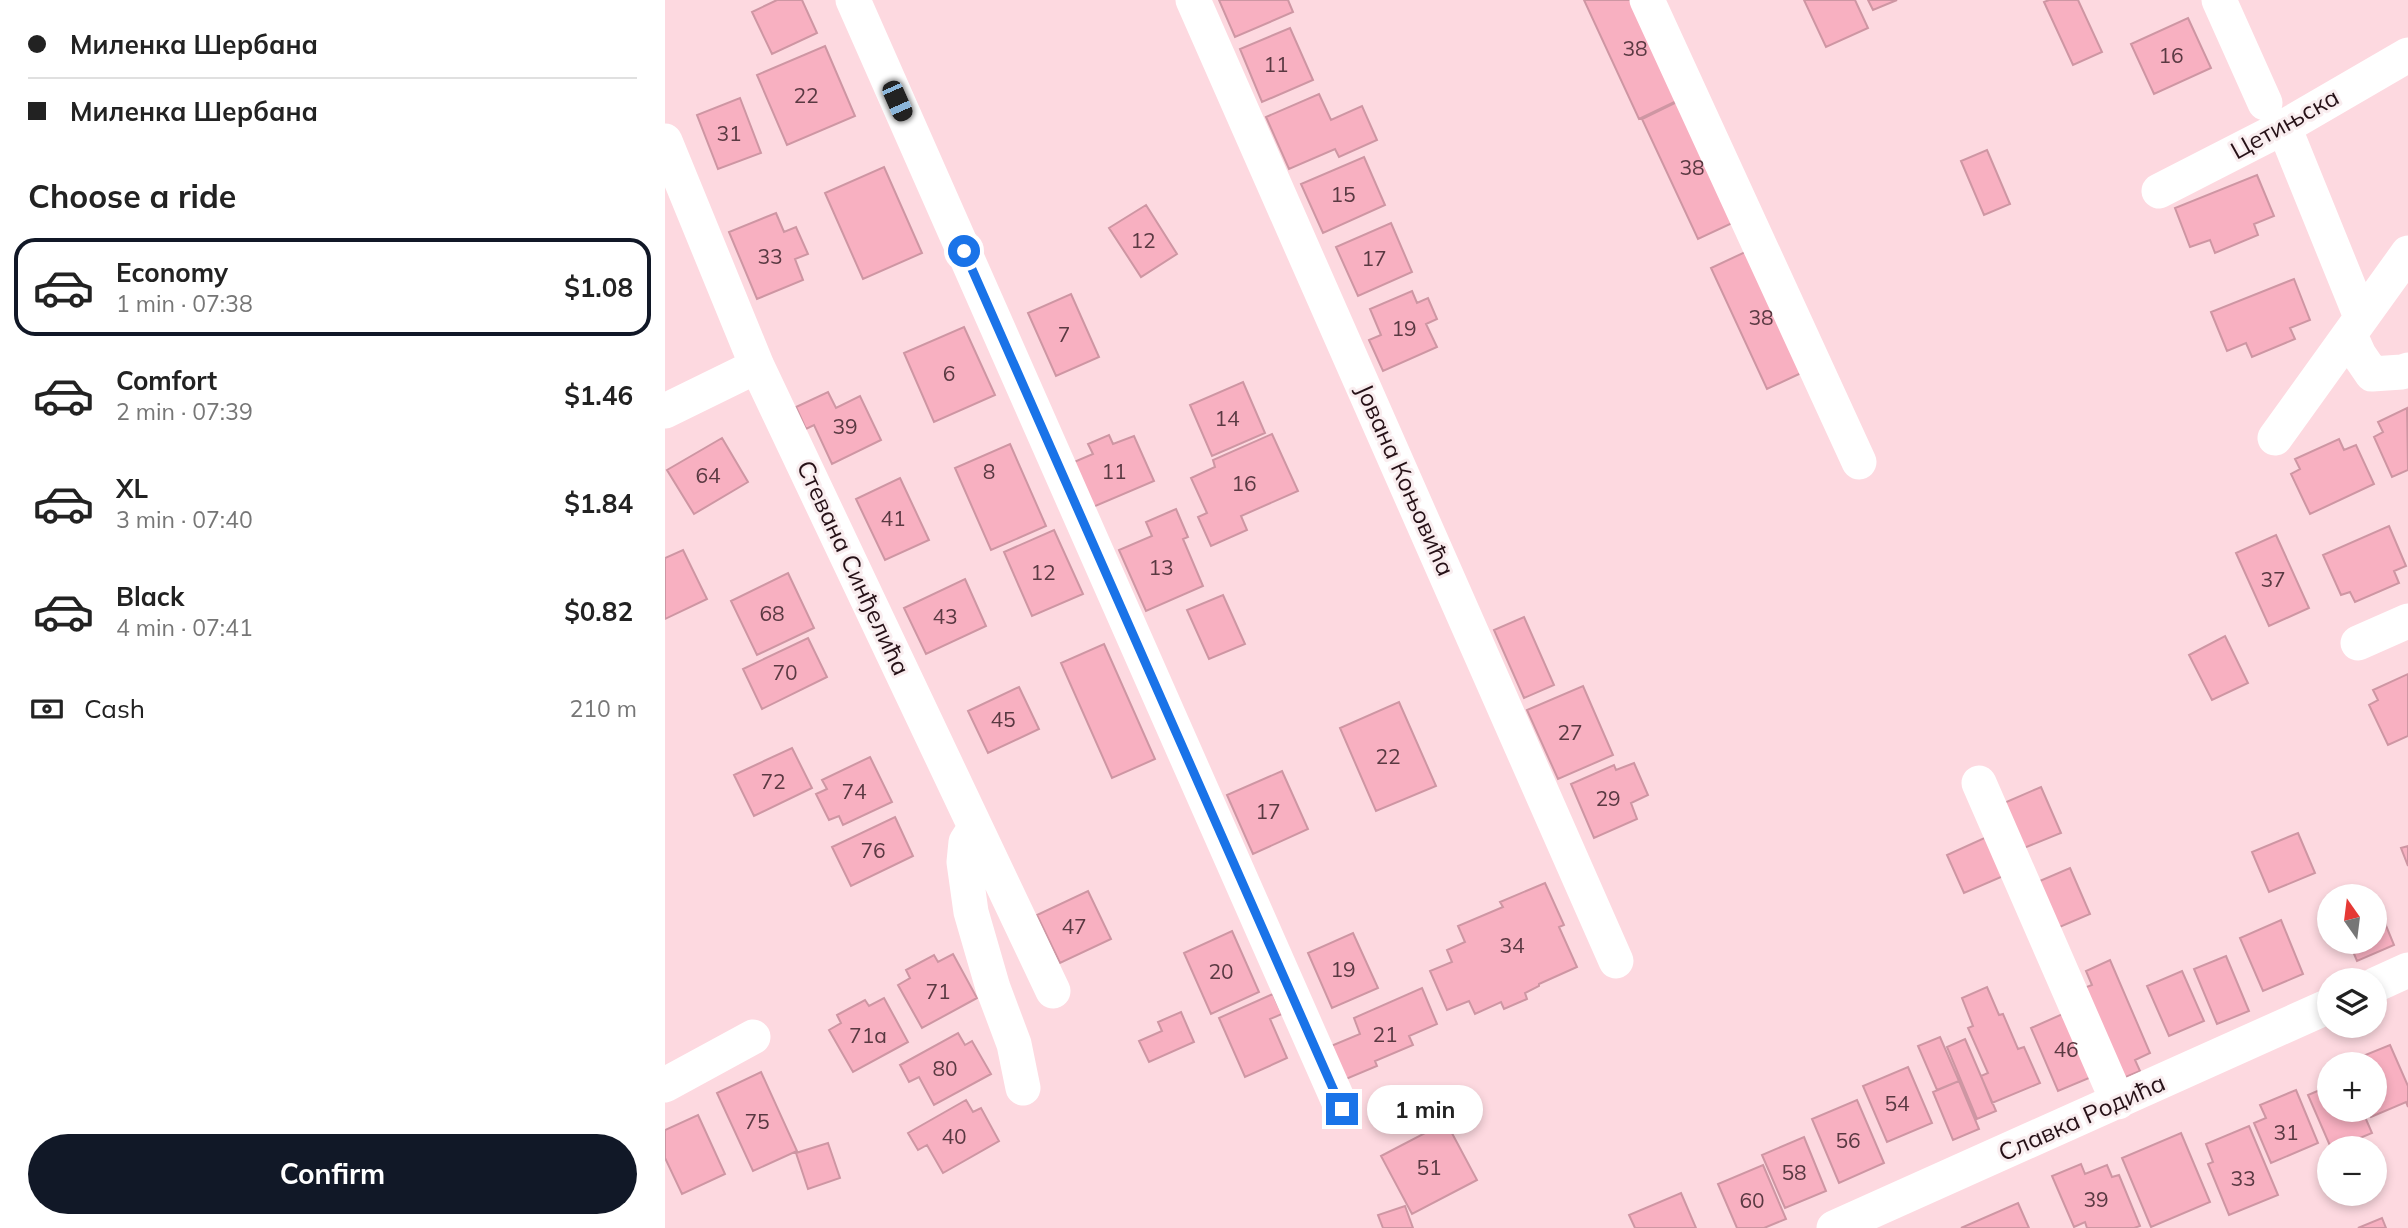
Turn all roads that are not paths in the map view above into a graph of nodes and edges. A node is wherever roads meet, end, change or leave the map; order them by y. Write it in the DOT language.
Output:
graph roads {
  1 [pos="853,0"];
  2 [pos="1193,0"];
  3 [pos="1647,0"];
  4 [pos="2219,0"];
  5 [pos="2408,55"];
  6 [pos="2274,115"];
  7 [pos="665,141"];
  8 [pos="2159,191"];
  9 [pos="2408,253"];
  10 [pos="2356,326"];
  11 [pos="757,366"];
  12 [pos="2408,370"];
  13 [pos="665,411"];
  14 [pos="2275,438"];
  15 [pos="1859,462"];
  16 [pos="2408,621"];
  17 [pos="2358,643"];
  18 [pos="1979,783"];
  19 [pos="975,828"];
  20 [pos="1616,961"];
  21 [pos="2408,970"];
  22 [pos="2387,980"];
  23 [pos="1052,991"];
  24 [pos="2317,1011"];
  25 [pos="753,1037"];
  26 [pos="665,1085"];
  27 [pos="1024,1088"];
  28 [pos="2118,1102"];
  29 [pos="1342,1109"];
  30 [pos="1875,1219"];
  31 [pos="1834,1228"];
  1 -- 29 [label="street"];
  2 -- 20 [label="street, Јована Коњовића"];
  3 -- 15 [label="street"];
  4 -- 6 [label="street"];
  5 -- 6 [label="street, Цетињска"];
  6 -- 8 [label="street, Цетињска"];
  6 -- 10 [label="street"];
  7 -- 11 [label="street, Стевана Синђелића"];
  9 -- 10 [label="street"];
  10 -- 12 [label="street"];
  10 -- 14 [label="street"];
  11 -- 13 [label="street"];
  11 -- 19 [label="street, Стевана Синђелића"];
  16 -- 17 [label="street"];
  18 -- 28 [label="street"];
  19 -- 23 [label="street, Стевана Синђелића"];
  19 -- 27 [label="street"];
  21 -- 22 [label="street"];
  24 -- 28 [label="street, Славка Родића"];
  25 -- 26 [label="street"];
  28 -- 30 [label="street, Славка Родића"];
  30 -- 31 [label="street, Славка Родића"];
}
